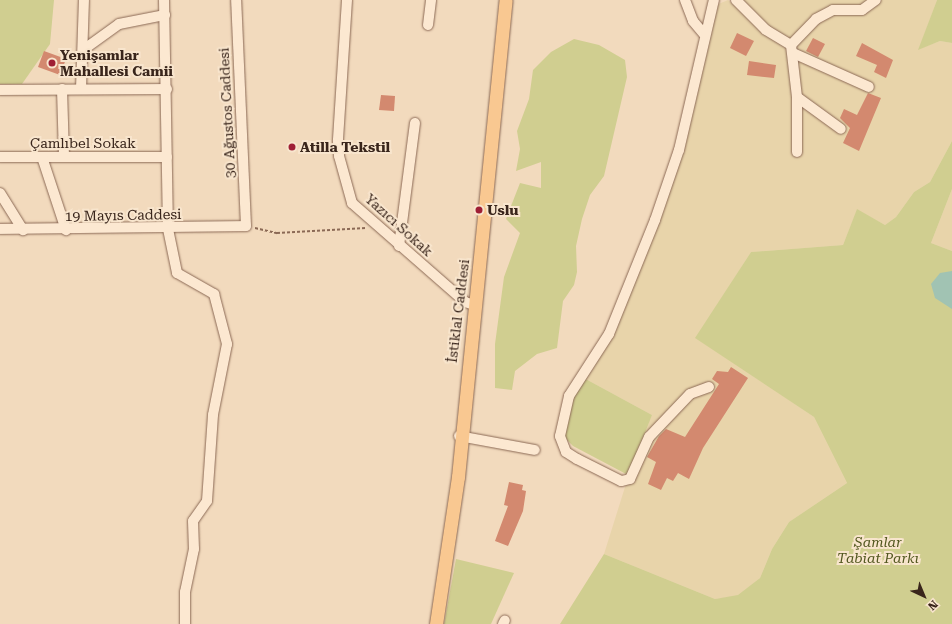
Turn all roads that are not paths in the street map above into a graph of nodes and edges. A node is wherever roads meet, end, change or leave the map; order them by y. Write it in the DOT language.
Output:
graph roads {
  1 [pos="84,0"];
  2 [pos="164,0"];
  3 [pos="236,0"];
  4 [pos="347,0"];
  5 [pos="431,0"];
  6 [pos="506,0"];
  7 [pos="685,0"];
  8 [pos="714,0"];
  9 [pos="736,0"];
  10 [pos="876,0"];
  11 [pos="165,15"];
  12 [pos="428,25"];
  13 [pos="704,34"];
  14 [pos="792,49"];
  15 [pos="83,50"];
  16 [pos="869,87"];
  17 [pos="62,89"];
  18 [pos="81,89"];
  19 [pos="166,89"];
  20 [pos="0,90"];
  21 [pos="797,97"];
  22 [pos="415,123"];
  23 [pos="841,129"];
  24 [pos="797,152"];
  25 [pos="0,157"];
  26 [pos="42,157"];
  27 [pos="64,157"];
  28 [pos="167,157"];
  29 [pos="0,193"];
  30 [pos="246,226"];
  31 [pos="0,229"];
  32 [pos="168,229"];
  33 [pos="23,230"];
  34 [pos="66,230"];
  35 [pos="399,246"];
  36 [pos="474,305"];
  37 [pos="709,387"];
  38 [pos="459,436"];
  39 [pos="534,450"];
  40 [pos="185,624"];
  41 [pos="436,624"];
  1 -- 15 [label="street"];
  2 -- 11 [label="street"];
  3 -- 30 [label="street, 30 Ağustos Caddesi"];
  4 -- 35 [label="street, Yazıcı Sokak"];
  5 -- 12 [label="street"];
  6 -- 36 [label="main road, İstiklal Caddesi"];
  7 -- 13 [label="street"];
  8 -- 13 [label="street"];
  9 -- 14 [label="street"];
  10 -- 14 [label="street"];
  11 -- 15 [label="street"];
  11 -- 19 [label="street"];
  13 -- 37 [label="street"];
  14 -- 16 [label="street"];
  14 -- 21 [label="street"];
  15 -- 18 [label="street"];
  17 -- 18 [label="street"];
  17 -- 20 [label="street"];
  17 -- 27 [label="street"];
  18 -- 19 [label="street"];
  19 -- 28 [label="street"];
  21 -- 23 [label="street"];
  21 -- 24 [label="street"];
  22 -- 35 [label="street"];
  25 -- 26 [label="street, Çamlıbel Sokak"];
  26 -- 27 [label="street, Çamlıbel Sokak"];
  26 -- 34 [label="street"];
  27 -- 28 [label="street, Çamlıbel Sokak"];
  28 -- 32 [label="street"];
  29 -- 33 [label="street"];
  30 -- 32 [label="street, 19 Mayıs Caddesi"];
  31 -- 33 [label="street, 19 Mayıs Caddesi"];
  32 -- 34 [label="street, 19 Mayıs Caddesi"];
  32 -- 40 [label="street"];
  33 -- 34 [label="street, 19 Mayıs Caddesi"];
  35 -- 36 [label="street, Yazıcı Sokak"];
  36 -- 38 [label="main road, İstiklal Caddesi"];
  38 -- 39 [label="street"];
  38 -- 41 [label="main road, İstiklal Caddesi"];
}
